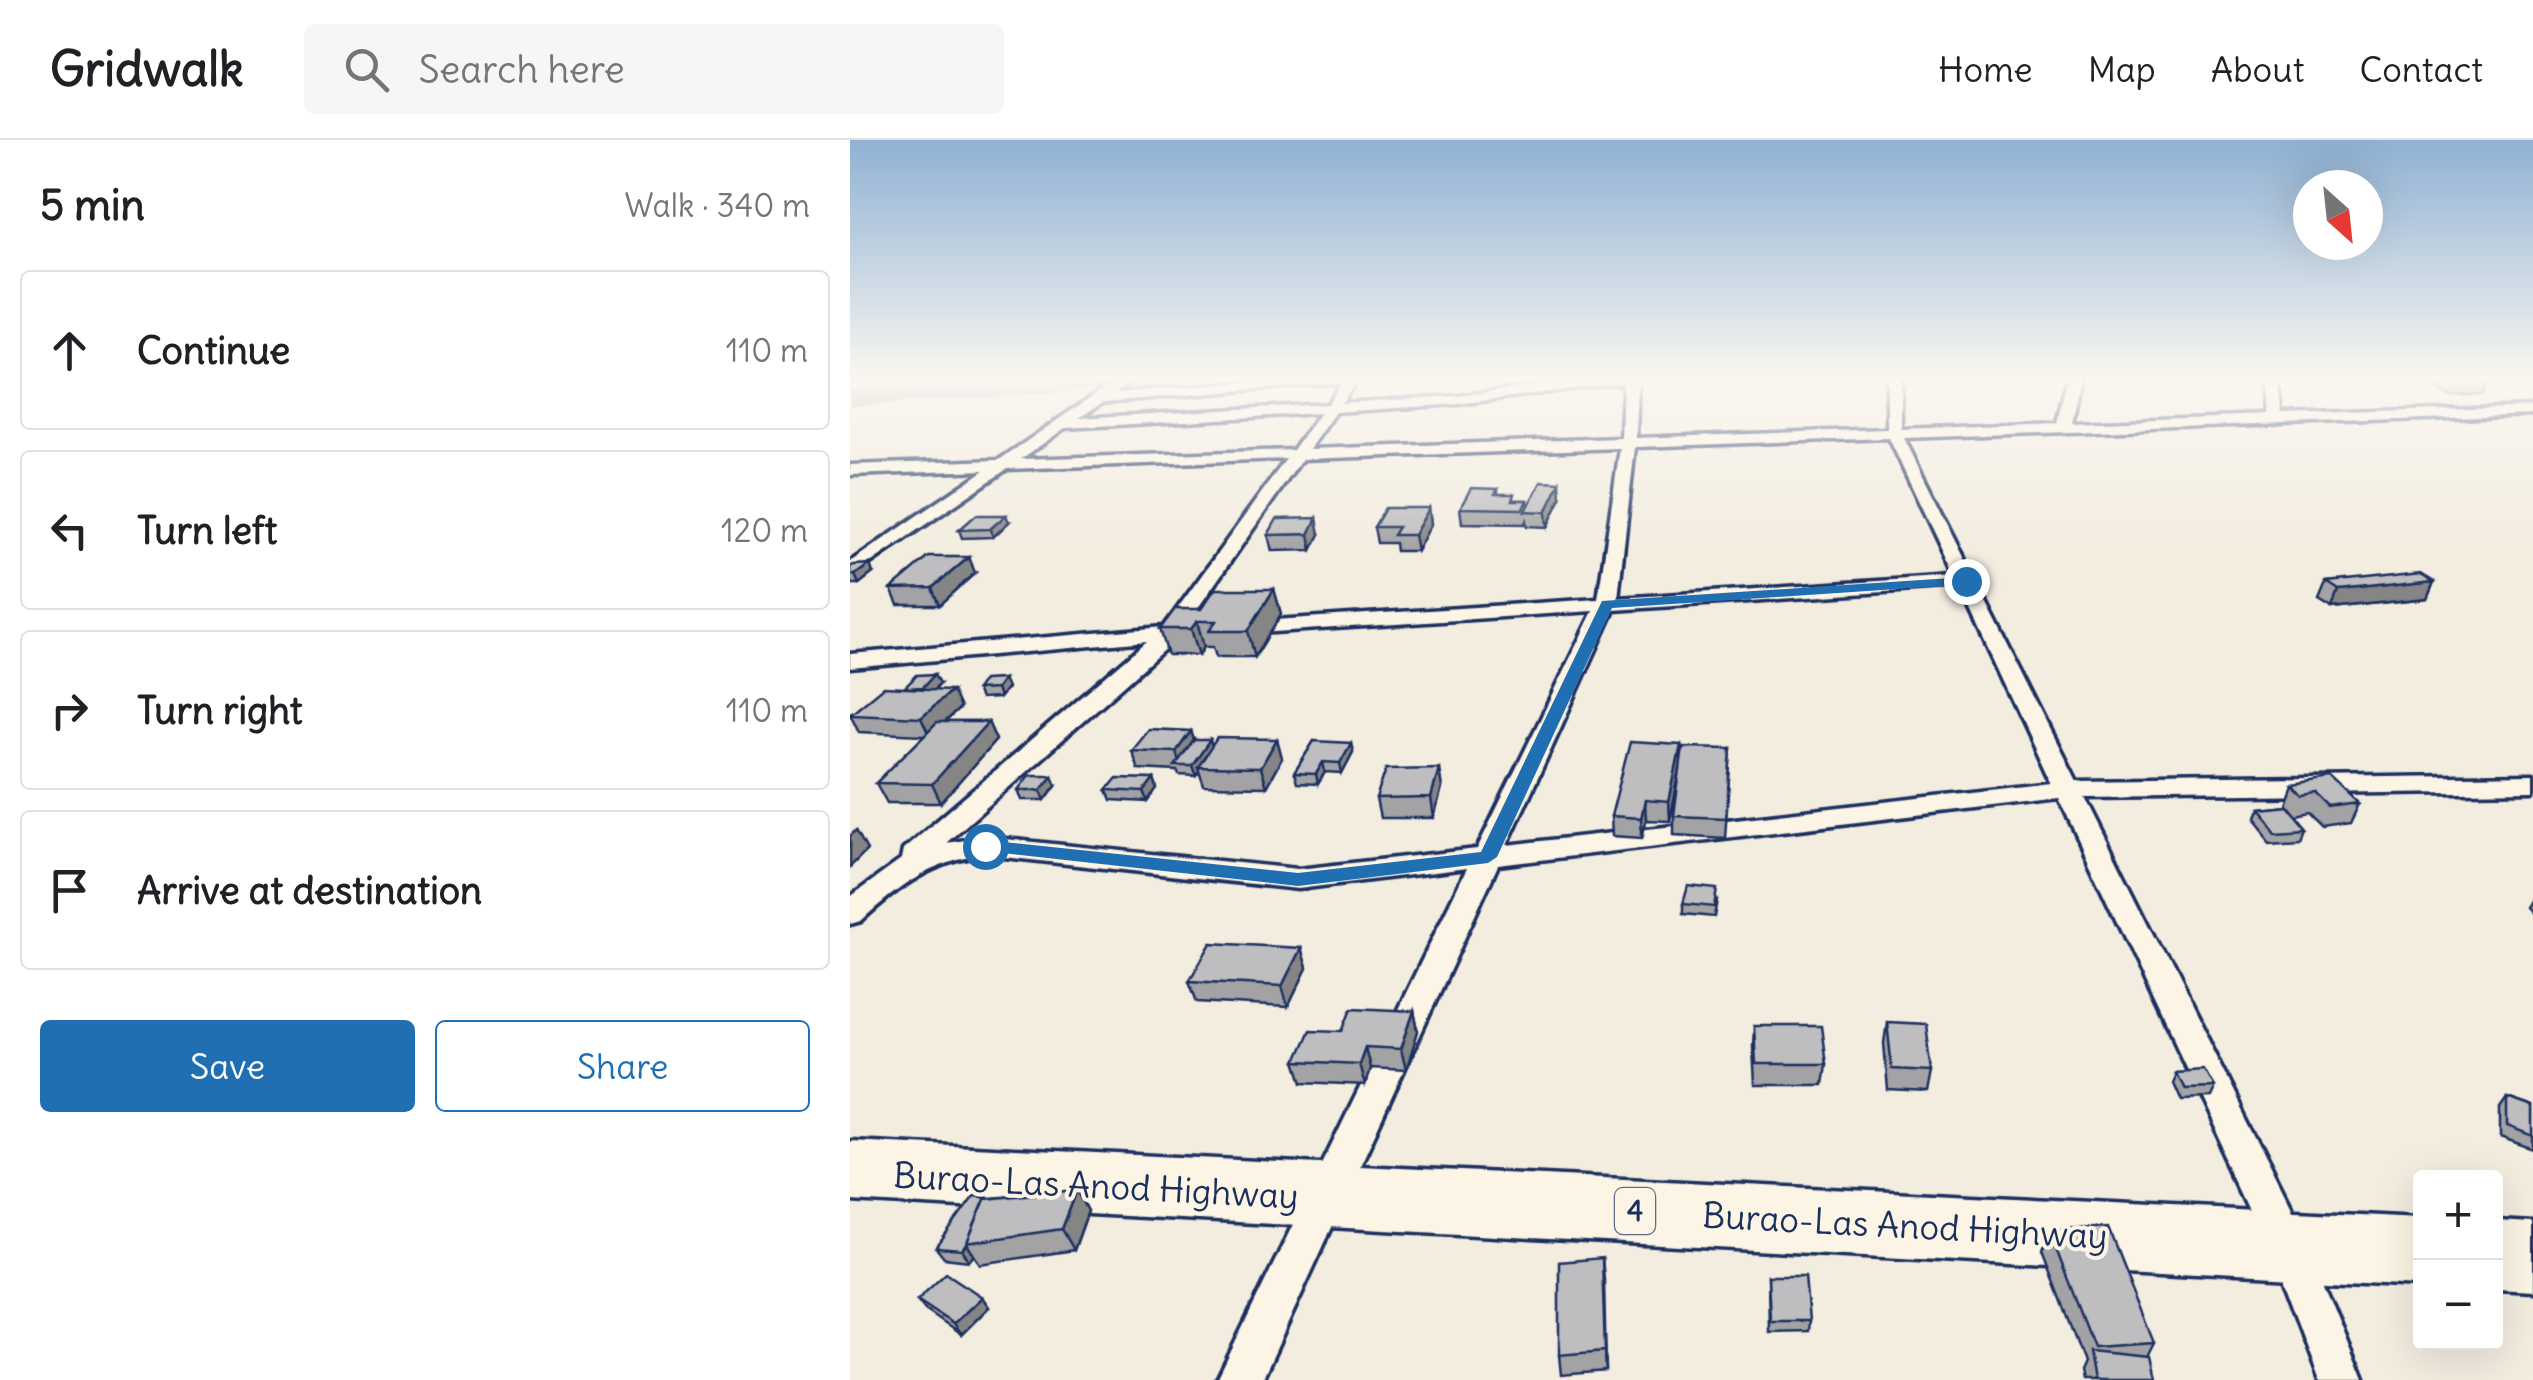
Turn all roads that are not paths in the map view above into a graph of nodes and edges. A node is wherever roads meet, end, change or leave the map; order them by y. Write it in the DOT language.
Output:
graph roads {
  1 [pos="1044,436"];
  2 [pos="1309,436"];
  3 [pos="1628,436"];
  4 [pos="1791,436"];
  5 [pos="1896,436"];
  6 [pos="1628,442"];
  7 [pos="1296,454"];
  8 [pos="1003,464"];
  9 [pos="850,470"];
  10 [pos="850,570"];
  11 [pos="1966,581"];
  12 [pos="1607,604"];
  13 [pos="1170,632"];
  14 [pos="850,662"];
  15 [pos="2533,783"];
  16 [pos="2067,789"];
  17 [pos="1488,857"];
  18 [pos="882,883"];
  19 [pos="850,914"];
  20 [pos="850,1171"];
  21 [pos="1325,1197"];
  22 [pos="2289,1245"];
  23 [pos="2413,1252"];
  24 [pos="2503,1255"];
  25 [pos="2533,1257"];
  26 [pos="1239,1380"];
  27 [pos="2341,1380"];
  1 -- 8 [label="street"];
  2 -- 7 [label="street"];
  3 -- 6 [label="street"];
  4 -- 6 [label="street"];
  5 -- 11 [label="street"];
  6 -- 7 [label="street"];
  6 -- 12 [label="street"];
  7 -- 8 [label="street"];
  7 -- 13 [label="street"];
  8 -- 9 [label="street"];
  8 -- 10 [label="street"];
  11 -- 12 [label="street"];
  11 -- 16 [label="street"];
  12 -- 13 [label="street"];
  12 -- 17 [label="street"];
  13 -- 14 [label="street"];
  13 -- 18 [label="street"];
  15 -- 16 [label="street"];
  16 -- 17 [label="street"];
  16 -- 22 [label="street"];
  17 -- 18 [label="street"];
  17 -- 21 [label="street"];
  18 -- 19 [label="street"];
  20 -- 21 [label="highway, Burao-Las Anod Highway / 4"];
  21 -- 22 [label="highway, Burao-Las Anod Highway / 4"];
  21 -- 26 [label="street"];
  22 -- 23 [label="highway, Burao-Las Anod Highway / 4"];
  22 -- 27 [label="street"];
  24 -- 25 [label="highway"];
}
